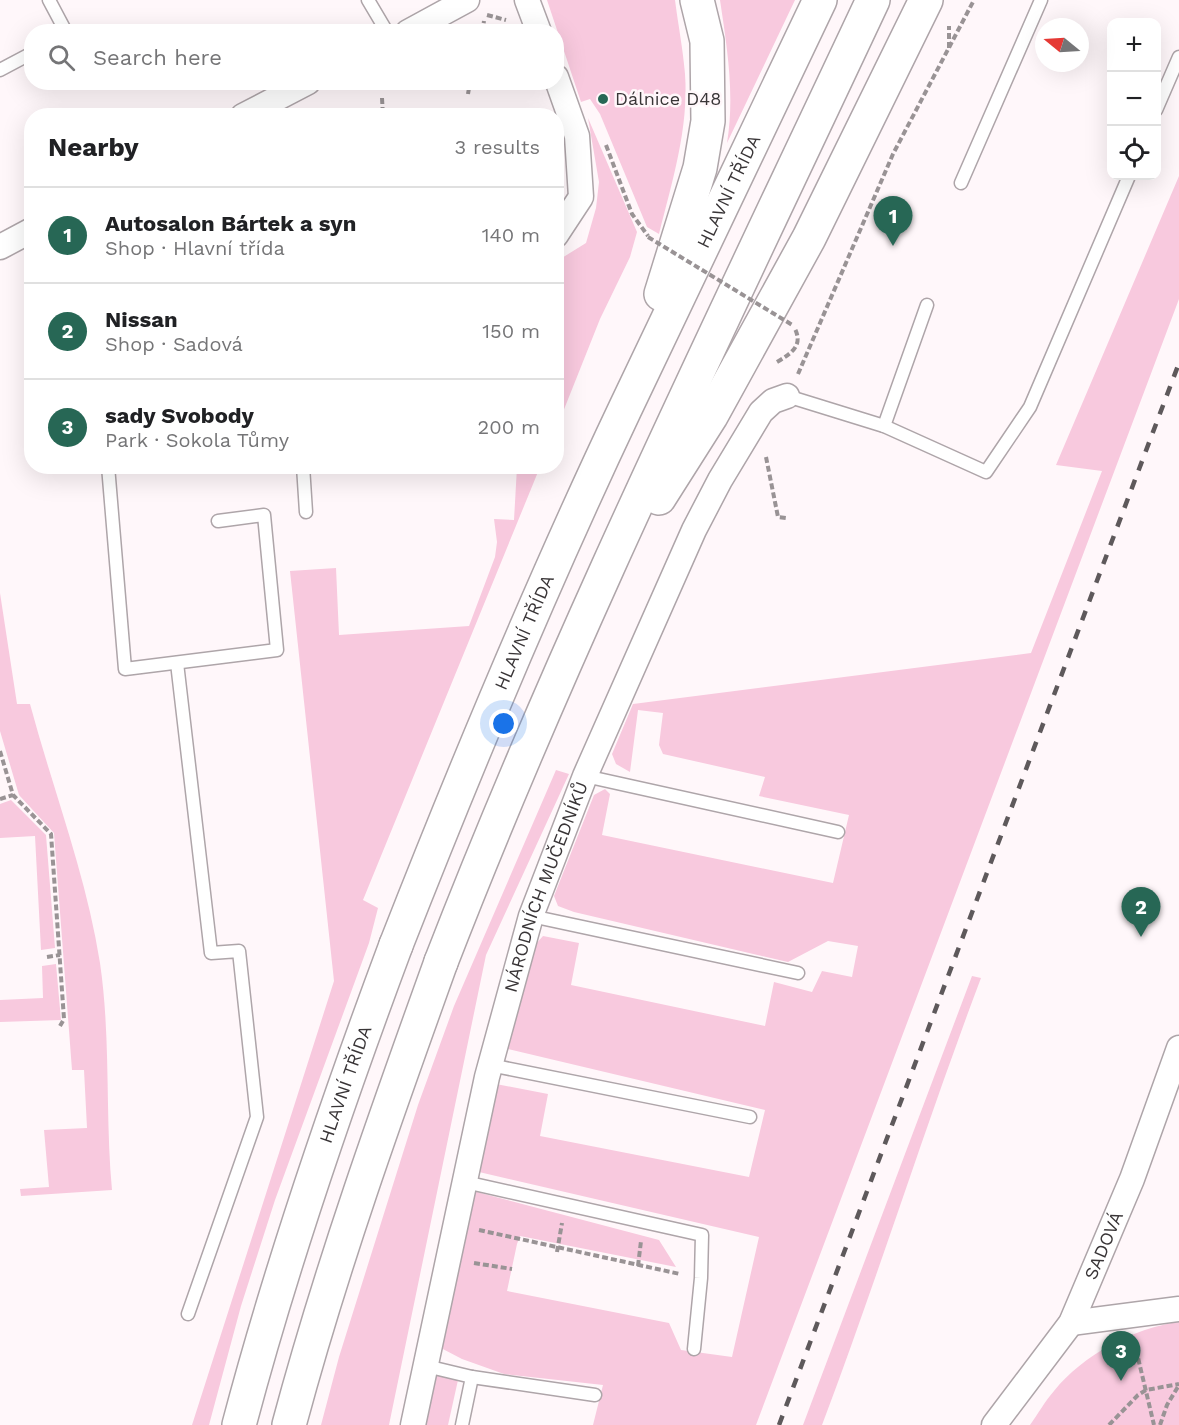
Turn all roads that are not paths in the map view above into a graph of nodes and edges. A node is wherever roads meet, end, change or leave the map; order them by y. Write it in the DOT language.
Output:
graph roads {
  1 [pos="49,0"];
  2 [pos="368,0"];
  3 [pos="467,0"];
  4 [pos="527,0"];
  5 [pos="697,0"];
  6 [pos="820,0"];
  7 [pos="873,0"];
  8 [pos="926,0"];
  9 [pos="1041,0"];
  10 [pos="62,24"];
  11 [pos="382,24"];
  12 [pos="423,24"];
  13 [pos="536,24"];
  14 [pos="24,57"];
  15 [pos="1179,57"];
  16 [pos="0,70"];
  17 [pos="293,90"];
  18 [pos="560,90"];
  19 [pos="1161,98"];
  20 [pos="258,108"];
  21 [pos="1127,180"];
  22 [pos="961,183"];
  23 [pos="564,223"];
  24 [pos="24,234"];
  25 [pos="0,247"];
  26 [pos="927,305"];
  27 [pos="787,396"];
  28 [pos="624,409"];
  29 [pos="884,426"];
  30 [pos="109,474"];
  31 [pos="304,474"];
  32 [pos="306,512"];
  33 [pos="218,521"];
  34 [pos="590,606"];
  35 [pos="177,663"];
  36 [pos="585,776"];
  37 [pos="838,832"];
  38 [pos="531,916"];
  39 [pos="798,973"];
  40 [pos="1179,1048"];
  41 [pos="490,1065"];
  42 [pos="750,1117"];
  43 [pos="465,1182"];
  44 [pos="1179,1309"];
  45 [pos="188,1314"];
  46 [pos="1071,1323"];
  47 [pos="694,1349"];
  48 [pos="426,1366"];
  49 [pos="472,1377"];
  50 [pos="595,1395"];
  51 [pos="239,1425"];
  52 [pos="290,1425"];
  53 [pos="413,1425"];
  54 [pos="462,1425"];
  55 [pos="994,1425"];
  1 -- 10 [label="lane"];
  2 -- 11 [label="lane"];
  3 -- 12 [label="street"];
  4 -- 13 [label="street"];
  5 -- 28 [label="main road"];
  6 -- 28 [label="main road, HLAVNÍ TŘÍDA"];
  7 -- 34 [label="main road"];
  8 -- 34 [label="main road"];
  9 -- 22 [label="lane"];
  14 -- 16 [label="lane"];
  15 -- 19 [label="lane"];
  17 -- 20 [label="street"];
  18 -- 23 [label="street"];
  21 -- 29 [label="lane"];
  24 -- 25 [label="street"];
  26 -- 29 [label="lane"];
  27 -- 29 [label="lane"];
  27 -- 36 [label="street, NÁRODNÍCH MUČEDNÍKŮ"];
  28 -- 51 [label="main road, HLAVNÍ TŘÍDA"];
  30 -- 35 [label="lane"];
  31 -- 32 [label="lane"];
  33 -- 35 [label="lane"];
  34 -- 52 [label="main road"];
  35 -- 45 [label="lane"];
  36 -- 37 [label="lane"];
  36 -- 38 [label="street, NÁRODNÍCH MUČEDNÍKŮ"];
  38 -- 39 [label="lane"];
  38 -- 41 [label="street, NÁRODNÍCH MUČEDNÍKŮ"];
  40 -- 46 [label="street, SADOVÁ"];
  41 -- 42 [label="lane"];
  41 -- 43 [label="street, NÁRODNÍCH MUČEDNÍKŮ"];
  43 -- 47 [label="lane"];
  43 -- 48 [label="street, NÁRODNÍCH MUČEDNÍKŮ"];
  44 -- 46 [label="street"];
  46 -- 55 [label="street, SADOVÁ"];
  48 -- 49 [label="lane"];
  48 -- 53 [label="street, NÁRODNÍCH MUČEDNÍKŮ"];
  49 -- 50 [label="lane"];
  49 -- 54 [label="lane"];
}
